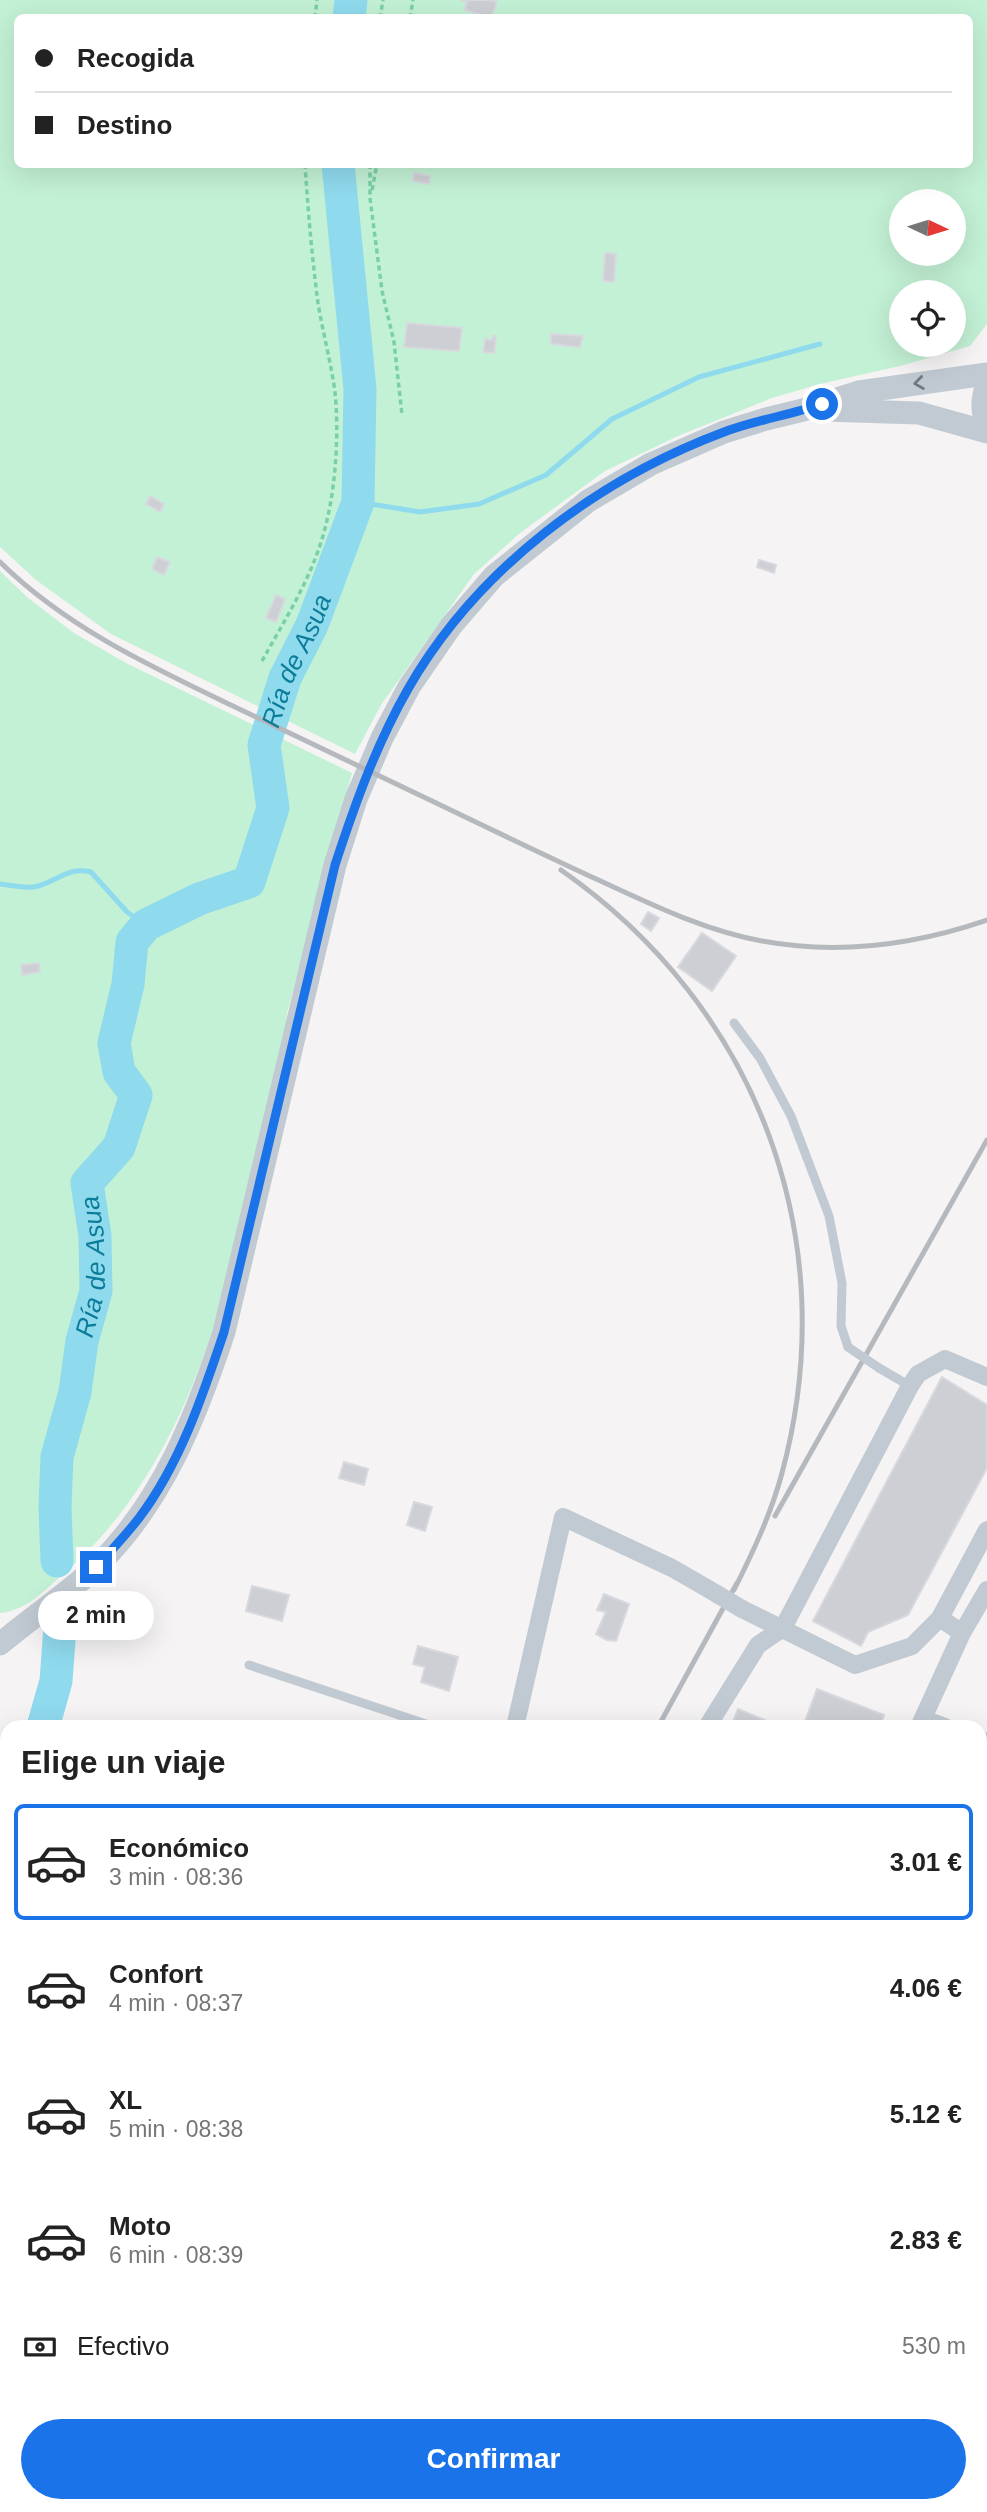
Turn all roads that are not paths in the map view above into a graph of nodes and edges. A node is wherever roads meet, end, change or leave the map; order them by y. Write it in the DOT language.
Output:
graph roads {
  1 [pos="987,374"];
  2 [pos="987,384"];
  3 [pos="803,410"];
  4 [pos="987,424"];
  5 [pos="987,432"];
  6 [pos="734,1023"];
  7 [pos="987,1377"];
  8 [pos="910,1386"];
  9 [pos="987,1530"];
  10 [pos="987,1590"];
  11 [pos="940,1618"];
  12 [pos="783,1628"];
  13 [pos="962,1633"];
  14 [pos="6,1634"];
  15 [pos="249,1665"];
  16 [pos="414,1720"];
  17 [pos="517,1720"];
  18 [pos="711,1720"];
  19 [pos="922,1720"];
  1 -- 3 [label="street, one-way"];
  2 -- 4 [label="street"];
  3 -- 5 [label="street"];
  3 -- 14 [label="street"];
  6 -- 8 [label="lane, bridge"];
  7 -- 8 [label="street"];
  8 -- 12 [label="street"];
  9 -- 11 [label="street"];
  10 -- 13 [label="street"];
  11 -- 12 [label="street"];
  11 -- 13 [label="street"];
  12 -- 17 [label="street, bridge"];
  12 -- 18 [label="street"];
  13 -- 19 [label="street"];
  15 -- 16 [label="lane"];
}
